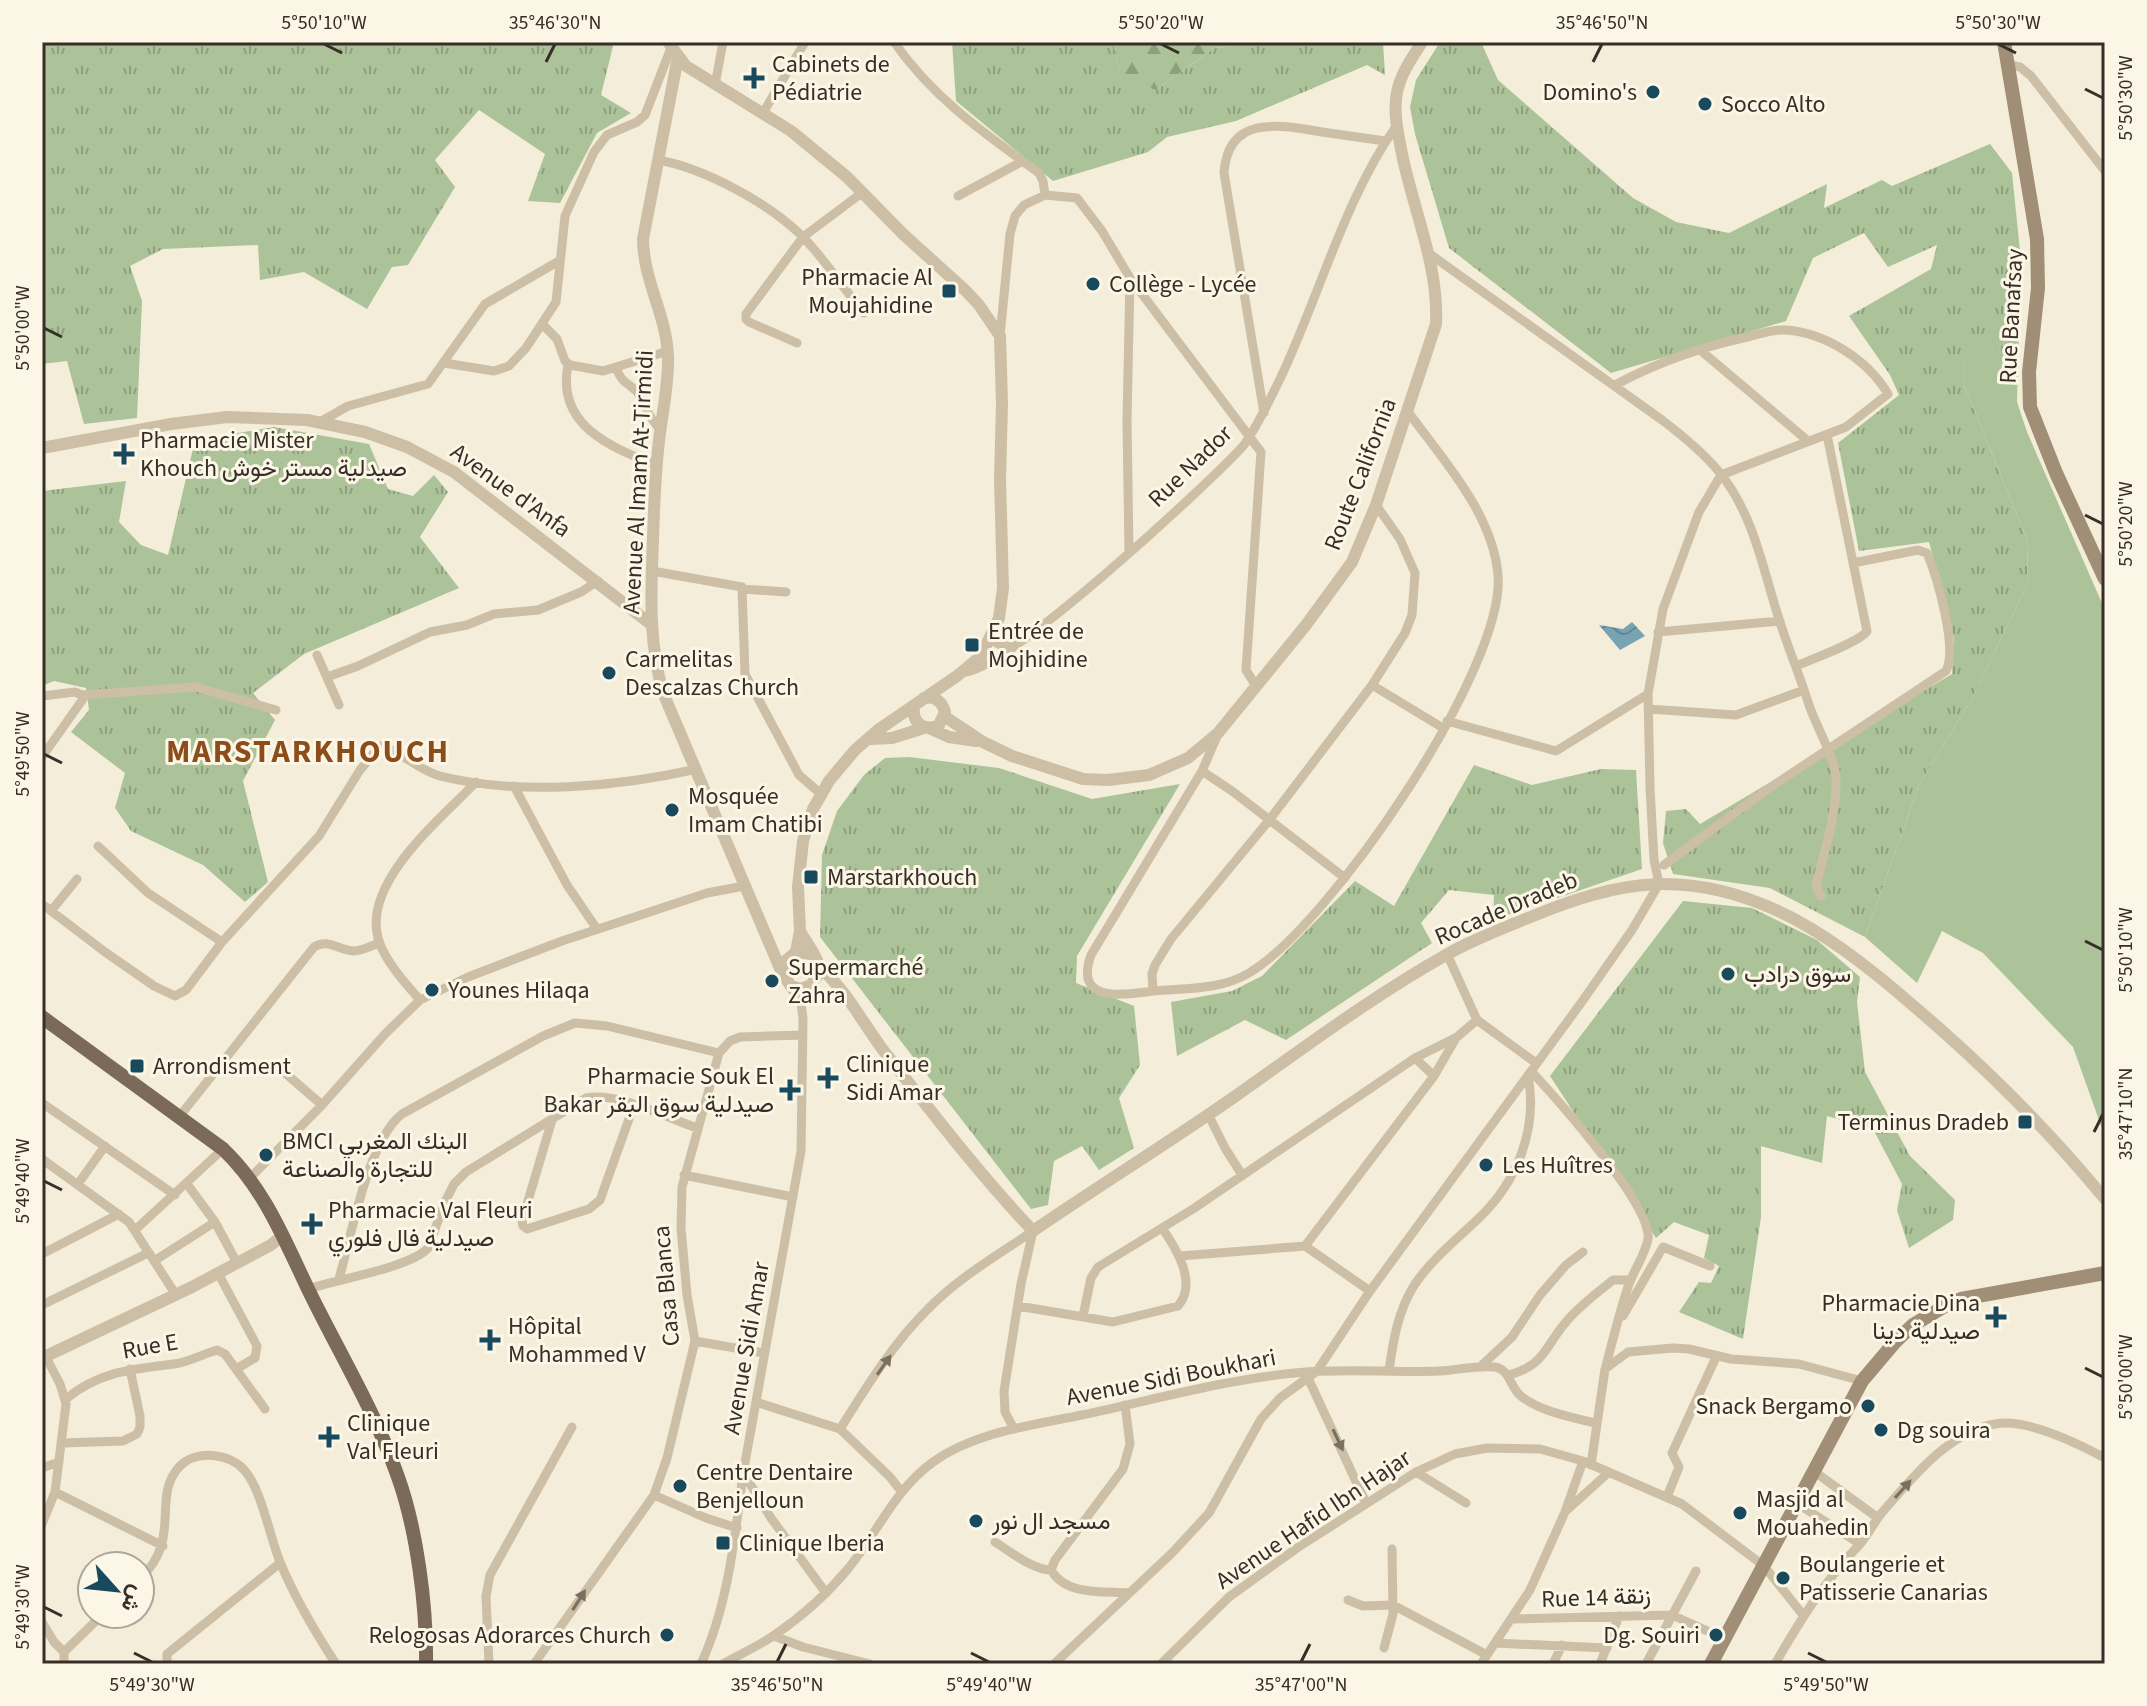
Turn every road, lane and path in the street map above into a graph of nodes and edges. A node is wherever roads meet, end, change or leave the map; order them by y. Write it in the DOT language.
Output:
graph roads {
  1 [pos="723,42"];
  2 [pos="805,42"];
  3 [pos="894,42"];
  4 [pos="1422,42"];
  5 [pos="2004,42"];
  6 [pos="673,49"];
  7 [pos="2009,65"];
  8 [pos="715,85"];
  9 [pos="763,113"];
  10 [pos="1397,125"];
  11 [pos="1385,141"];
  12 [pos="2105,148"];
  13 [pos="2094,156"];
  14 [pos="659,160"];
  15 [pos="1021,162"];
  16 [pos="2105,171"];
  17 [pos="863,192"];
  18 [pos="1045,195"];
  19 [pos="958,196"];
  20 [pos="803,237"];
  21 [pos="1427,252"];
  22 [pos="559,261"];
  23 [pos="1130,278"];
  24 [pos="864,313"];
  25 [pos="543,325"];
  26 [pos="1000,336"];
  27 [pos="797,343"];
  28 [pos="1699,349"];
  29 [pos="668,351"];
  30 [pos="444,363"];
  31 [pos="568,365"];
  32 [pos="616,367"];
  33 [pos="1615,385"];
  34 [pos="1264,413"];
  35 [pos="1409,413"];
  36 [pos="320,422"];
  37 [pos="660,429"];
  38 [pos="1827,435"];
  39 [pos="1250,436"];
  40 [pos="1808,441"];
  41 [pos="42,448"];
  42 [pos="656,465"];
  43 [pos="1721,475"];
  44 [pos="1376,505"];
  45 [pos="1129,552"];
  46 [pos="1853,563"];
  47 [pos="652,571"];
  48 [pos="2105,579"];
  49 [pos="598,581"];
  50 [pos="742,589"];
  51 [pos="786,592"];
  52 [pos="1780,621"];
  53 [pos="652,625"];
  54 [pos="1658,632"];
  55 [pos="991,638"];
  56 [pos="1010,649"];
  57 [pos="317,655"];
  58 [pos="1796,666"];
  59 [pos="960,674"];
  60 [pos="327,677"];
  61 [pos="1372,685"];
  62 [pos="1256,686"];
  63 [pos="1804,690"];
  64 [pos="1648,694"];
  65 [pos="82,695"];
  66 [pos="42,696"];
  67 [pos="924,698"];
  68 [pos="339,705"];
  69 [pos="914,707"];
  70 [pos="1648,709"];
  71 [pos="276,710"];
  72 [pos="944,712"];
  73 [pos="1445,725"];
  74 [pos="927,728"];
  75 [pos="1218,733"];
  76 [pos="870,739"];
  77 [pos="983,742"];
  78 [pos="1827,751"];
  79 [pos="42,757"];
  80 [pos="697,769"];
  81 [pos="1202,771"];
  82 [pos="476,782"];
  83 [pos="514,786"];
  84 [pos="821,794"];
  85 [pos="1270,819"];
  86 [pos="98,846"];
  87 [pos="1664,865"];
  88 [pos="1345,878"];
  89 [pos="77,879"];
  90 [pos="1659,884"];
  91 [pos="744,886"];
  92 [pos="1821,896"];
  93 [pos="42,904"];
  94 [pos="51,911"];
  95 [pos="597,929"];
  96 [pos="800,931"];
  97 [pos="769,941"];
  98 [pos="222,942"];
  99 [pos="379,943"];
  100 [pos="793,953"];
  101 [pos="811,954"];
  102 [pos="1447,954"];
  103 [pos="820,967"];
  104 [pos="785,977"];
  105 [pos="835,980"];
  106 [pos="811,985"];
  107 [pos="1153,991"];
  108 [pos="420,1000"];
  109 [pos="801,1003"];
  110 [pos="42,1017"];
  111 [pos="1477,1020"];
  112 [pos="802,1035"];
  113 [pos="1457,1037"];
  114 [pos="719,1053"];
  115 [pos="1415,1058"];
  116 [pos="277,1066"];
  117 [pos="1531,1069"];
  118 [pos="1434,1076"];
  119 [pos="42,1103"];
  120 [pos="322,1105"];
  121 [pos="634,1105"];
  122 [pos="1208,1114"];
  123 [pos="179,1117"];
  124 [pos="552,1120"];
  125 [pos="697,1128"];
  126 [pos="105,1146"];
  127 [pos="223,1149"];
  128 [pos="42,1159"];
  129 [pos="684,1175"];
  130 [pos="1242,1175"];
  131 [pos="249,1179"];
  132 [pos="78,1184"];
  133 [pos="187,1184"];
  134 [pos="175,1195"];
  135 [pos="793,1197"];
  136 [pos="2105,1199"];
  137 [pos="119,1214"];
  138 [pos="215,1222"];
  139 [pos="1162,1228"];
  140 [pos="135,1230"];
  141 [pos="1033,1231"];
  142 [pos="283,1235"];
  143 [pos="1305,1246"];
  144 [pos="1583,1252"];
  145 [pos="42,1254"];
  146 [pos="1180,1256"];
  147 [pos="151,1257"];
  148 [pos="237,1263"];
  149 [pos="1710,1266"];
  150 [pos="218,1273"];
  151 [pos="2099,1274"];
  152 [pos="339,1279"];
  153 [pos="1630,1280"];
  154 [pos="308,1289"];
  155 [pos="1370,1291"];
  156 [pos="176,1295"];
  157 [pos="42,1305"];
  158 [pos="1018,1306"];
  159 [pos="1083,1316"];
  160 [pos="1616,1329"];
  161 [pos="695,1341"];
  162 [pos="764,1353"];
  163 [pos="1716,1357"];
  164 [pos="44,1358"];
  165 [pos="1480,1367"];
  166 [pos="130,1369"];
  167 [pos="236,1369"];
  168 [pos="1605,1369"];
  169 [pos="1317,1371"];
  170 [pos="1389,1371"];
  171 [pos="1508,1375"];
  172 [pos="1308,1378"];
  173 [pos="1862,1381"];
  174 [pos="66,1399"];
  175 [pos="756,1402"];
  176 [pos="1125,1405"];
  177 [pos="265,1409"];
  178 [pos="1595,1423"];
  179 [pos="572,1427"];
  180 [pos="840,1429"];
  181 [pos="1014,1429"];
  182 [pos="62,1443"];
  183 [pos="2105,1458"];
  184 [pos="59,1462"];
  185 [pos="1587,1463"];
  186 [pos="42,1468"];
  187 [pos="1416,1472"];
  188 [pos="1815,1472"];
  189 [pos="1608,1473"];
  190 [pos="743,1474"];
  191 [pos="901,1491"];
  192 [pos="55,1492"];
  193 [pos="654,1495"];
  194 [pos="1667,1497"];
  195 [pos="1366,1503"];
  196 [pos="1466,1503"];
  197 [pos="1798,1504"];
  198 [pos="1565,1512"];
  199 [pos="1878,1518"];
  200 [pos="42,1524"];
  201 [pos="737,1528"];
  202 [pos="995,1542"];
  203 [pos="1860,1544"];
  204 [pos="163,1546"];
  205 [pos="1392,1549"];
  206 [pos="156,1559"];
  207 [pos="280,1563"];
  208 [pos="1764,1566"];
  209 [pos="1051,1570"];
  210 [pos="1696,1571"];
  211 [pos="826,1593"];
  212 [pos="1129,1593"];
  213 [pos="1348,1600"];
  214 [pos="1393,1605"];
  215 [pos="1672,1615"];
  216 [pos="1803,1615"];
  217 [pos="1619,1616"];
  218 [pos="1511,1619"];
  219 [pos="42,1622"];
  220 [pos="87,1630"];
  221 [pos="774,1636"];
  222 [pos="1725,1639"];
  223 [pos="1495,1643"];
  224 [pos="1562,1645"];
  225 [pos="1384,1648"];
  226 [pos="1607,1648"];
  227 [pos="64,1652"];
  228 [pos="1484,1660"];
  229 [pos="427,1662"];
  230 [pos="64,1664"];
  231 [pos="167,1664"];
  232 [pos="336,1664"];
  233 [pos="489,1664"];
  234 [pos="534,1664"];
  235 [pos="701,1664"];
  236 [pos="723,1664"];
  237 [pos="870,1664"];
  238 [pos="1054,1664"];
  239 [pos="1161,1664"];
  240 [pos="1553,1664"];
  241 [pos="1600,1664"];
  242 [pos="1646,1664"];
  243 [pos="1711,1664"];
  244 [pos="1775,1664"];
  1 -- 8 [label="street"];
  2 -- 9 [label="street"];
  3 -- 15 [label="street"];
  4 -- 10 [label="street, Route California"];
  5 -- 7 [label="main road, Rue Banafsay"];
  6 -- 8 [label="street"];
  6 -- 14 [label="street, Avenue Al Imam At-Tirmidi"];
  6 -- 22 [label="street"];
  7 -- 13 [label="street"];
  7 -- 48 [label="main road, Rue Banafsay"];
  8 -- 9 [label="street"];
  9 -- 17 [label="street"];
  10 -- 11 [label="street, Rue Nador"];
  10 -- 21 [label="street, Route California"];
  11 -- 34 [label="street, Rue Nador"];
  11 -- 34 [label="street"];
  12 -- 13 [label="street"];
  13 -- 16 [label="street"];
  14 -- 20 [label="street"];
  14 -- 29 [label="street, Avenue Al Imam At-Tirmidi"];
  15 -- 18 [label="street"];
  15 -- 19 [label="street"];
  17 -- 20 [label="street"];
  17 -- 26 [label="street"];
  18 -- 23 [label="street"];
  18 -- 26 [label="street"];
  20 -- 24 [label="street"];
  20 -- 27 [label="street"];
  21 -- 33 [label="street"];
  21 -- 35 [label="street, Route California"];
  22 -- 25 [label="street"];
  22 -- 30 [label="street"];
  23 -- 39 [label="street"];
  23 -- 45 [label="street"];
  25 -- 30 [label="street"];
  25 -- 31 [label="street"];
  26 -- 55 [label="street"];
  28 -- 33 [label="street"];
  28 -- 38 [label="street"];
  28 -- 40 [label="street"];
  29 -- 32 [label="street"];
  29 -- 37 [label="street, Avenue Al Imam At-Tirmidi"];
  30 -- 36 [label="street"];
  31 -- 32 [label="street"];
  31 -- 42 [label="street"];
  32 -- 37 [label="street"];
  33 -- 43 [label="street"];
  34 -- 39 [label="street, Rue Nador"];
  35 -- 44 [label="street, Route California"];
  35 -- 73 [label="street"];
  36 -- 41 [label="street, Avenue d'Anfa"];
  36 -- 49 [label="street, Avenue d'Anfa"];
  37 -- 42 [label="street, Avenue Al Imam At-Tirmidi"];
  38 -- 40 [label="street"];
  38 -- 46 [label="street"];
  39 -- 45 [label="street, Rue Nador"];
  39 -- 62 [label="street"];
  40 -- 43 [label="street"];
  42 -- 47 [label="street, Avenue Al Imam At-Tirmidi"];
  43 -- 52 [label="street"];
  43 -- 54 [label="street"];
  44 -- 61 [label="street"];
  44 -- 62 [label="street, Route California"];
  45 -- 56 [label="street, Rue Nador"];
  46 -- 58 [label="street"];
  46 -- 78 [label="street"];
  47 -- 50 [label="street"];
  47 -- 53 [label="street, Avenue Al Imam At-Tirmidi"];
  49 -- 53 [label="street, Avenue d'Anfa"];
  49 -- 60 [label="street"];
  50 -- 51 [label="street"];
  50 -- 84 [label="street"];
  52 -- 54 [label="street"];
  52 -- 58 [label="street"];
  53 -- 80 [label="street, Avenue Al Imam At-Tirmidi"];
  54 -- 64 [label="street"];
  55 -- 56 [label="street"];
  55 -- 59 [label="street"];
  56 -- 59 [label="street, Rue Nador"];
  57 -- 60 [label="street"];
  58 -- 63 [label="street"];
  59 -- 67 [label="street"];
  59 -- 72 [label="street"];
  60 -- 68 [label="street"];
  61 -- 73 [label="street"];
  61 -- 85 [label="street"];
  62 -- 75 [label="street, Route California"];
  63 -- 70 [label="street"];
  63 -- 78 [label="street"];
  64 -- 70 [label="street"];
  64 -- 73 [label="street"];
  65 -- 66 [label="street"];
  65 -- 71 [label="street"];
  65 -- 79 [label="street"];
  67 -- 69 [label="street"];
  67 -- 72 [label="street"];
  69 -- 74 [label="street"];
  69 -- 76 [label="street"];
  70 -- 90 [label="street"];
  72 -- 74 [label="street"];
  72 -- 77 [label="street, Route California"];
  73 -- 88 [label="street"];
  74 -- 76 [label="street"];
  74 -- 77 [label="street, Route California"];
  75 -- 77 [label="street, Route California"];
  75 -- 81 [label="street"];
  76 -- 84 [label="street"];
  78 -- 87 [label="street"];
  78 -- 92 [label="street"];
  80 -- 83 [label="street"];
  80 -- 91 [label="street, Avenue Al Imam At-Tirmidi"];
  81 -- 85 [label="street"];
  81 -- 107 [label="street"];
  82 -- 83 [label="street"];
  82 -- 98 [label="street"];
  82 -- 99 [label="street"];
  83 -- 95 [label="street"];
  84 -- 96 [label="street"];
  85 -- 88 [label="street"];
  85 -- 107 [label="street"];
  86 -- 98 [label="street"];
  88 -- 107 [label="street"];
  89 -- 94 [label="street"];
  90 -- 102 [label="street, Rocade Dradeb"];
  90 -- 117 [label="street"];
  90 -- 136 [label="street, Rocade Dradeb"];
  91 -- 95 [label="street"];
  91 -- 97 [label="street, Avenue Al Imam At-Tirmidi"];
  93 -- 94 [label="street"];
  94 -- 98 [label="street"];
  95 -- 108 [label="street"];
  96 -- 100 [label="street"];
  96 -- 101 [label="street"];
  97 -- 100 [label="street"];
  97 -- 104 [label="street, Avenue Al Imam At-Tirmidi"];
  99 -- 108 [label="street"];
  99 -- 123 [label="street"];
  100 -- 101 [label="street"];
  100 -- 104 [label="street"];
  101 -- 103 [label="street"];
  102 -- 111 [label="street"];
  102 -- 122 [label="street, Rocade Dradeb"];
  103 -- 105 [label="street"];
  103 -- 106 [label="street"];
  104 -- 106 [label="street"];
  104 -- 109 [label="street"];
  105 -- 106 [label="street"];
  105 -- 141 [label="street"];
  106 -- 109 [label="street"];
  108 -- 120 [label="street"];
  109 -- 112 [label="street"];
  110 -- 123 [label="main road"];
  111 -- 113 [label="street"];
  111 -- 117 [label="street"];
  112 -- 114 [label="street"];
  112 -- 135 [label="street, Avenue Sidi Amar"];
  113 -- 115 [label="street"];
  113 -- 118 [label="street"];
  114 -- 125 [label="street, Casa Blanca"];
  114 -- 152 [label="street"];
  115 -- 118 [label="street"];
  115 -- 130 [label="street"];
  116 -- 120 [label="street"];
  117 -- 153 [label="street"];
  117 -- 155 [label="street"];
  117 -- 170 [label="street"];
  118 -- 143 [label="street"];
  119 -- 126 [label="street"];
  120 -- 131 [label="street"];
  121 -- 124 [label="street"];
  121 -- 124 [label="street"];
  121 -- 125 [label="street"];
  122 -- 130 [label="street"];
  122 -- 141 [label="street, Rocade Dradeb"];
  123 -- 127 [label="main road"];
  124 -- 152 [label="street"];
  125 -- 129 [label="street, Casa Blanca"];
  126 -- 132 [label="street"];
  126 -- 134 [label="street"];
  127 -- 131 [label="main road"];
  127 -- 133 [label="street"];
  128 -- 132 [label="street"];
  129 -- 135 [label="street"];
  129 -- 161 [label="street, Casa Blanca"];
  130 -- 139 [label="street"];
  131 -- 142 [label="main road"];
  132 -- 137 [label="street"];
  133 -- 134 [label="street"];
  133 -- 138 [label="street"];
  134 -- 140 [label="street"];
  135 -- 162 [label="street, Avenue Sidi Amar"];
  137 -- 140 [label="street"];
  137 -- 145 [label="street"];
  138 -- 147 [label="street"];
  138 -- 148 [label="street"];
  139 -- 146 [label="street"];
  139 -- 159 [label="street"];
  140 -- 147 [label="street"];
  141 -- 158 [label="street"];
  180 -- 141 [label="street, Rocade Dradeb, one-way"];
  142 -- 148 [label="street"];
  142 -- 154 [label="main road"];
  143 -- 146 [label="street"];
  143 -- 155 [label="street"];
  144 -- 165 [label="street"];
  146 -- 159 [label="street"];
  147 -- 156 [label="street"];
  147 -- 157 [label="street"];
  148 -- 150 [label="street"];
  149 -- 160 [label="street"];
  150 -- 156 [label="street"];
  150 -- 167 [label="street"];
  151 -- 173 [label="main road"];
  152 -- 154 [label="street"];
  153 -- 160 [label="street"];
  153 -- 171 [label="street"];
  154 -- 229 [label="main road"];
  155 -- 169 [label="street"];
  156 -- 164 [label="street"];
  158 -- 159 [label="street"];
  158 -- 181 [label="street"];
  160 -- 168 [label="street"];
  161 -- 162 [label="street"];
  161 -- 193 [label="street, Casa Blanca"];
  162 -- 175 [label="street, Avenue Sidi Amar"];
  163 -- 168 [label="street"];
  163 -- 173 [label="street"];
  163 -- 194 [label="street"];
  164 -- 174 [label="street"];
  165 -- 170 [label="street, Avenue Sidi Boukhari"];
  165 -- 171 [label="street"];
  166 -- 167 [label="street, Rue E"];
  166 -- 174 [label="street, Rue E"];
  166 -- 182 [label="street"];
  167 -- 177 [label="street"];
  168 -- 178 [label="street"];
  169 -- 170 [label="street, Avenue Sidi Boukhari"];
  169 -- 172 [label="street"];
  169 -- 176 [label="street, Avenue Sidi Boukhari"];
  171 -- 178 [label="street"];
  172 -- 195 [label="street, one-way"];
  172 -- 212 [label="street"];
  173 -- 188 [label="main road"];
  174 -- 182 [label="street"];
  175 -- 180 [label="street"];
  175 -- 190 [label="street, Avenue Sidi Amar"];
  176 -- 181 [label="street, Avenue Sidi Boukhari"];
  176 -- 209 [label="street"];
  178 -- 185 [label="street"];
  179 -- 233 [label="street"];
  180 -- 191 [label="street"];
  181 -- 191 [label="street, Avenue Sidi Boukhari"];
  182 -- 184 [label="street"];
  199 -- 183 [label="street, one-way"];
  184 -- 186 [label="street"];
  184 -- 192 [label="street"];
  185 -- 187 [label="street, Avenue Hafid Ibn Hajar"];
  185 -- 189 [label="street, Avenue Hafid Ibn Hajar"];
  185 -- 198 [label="street"];
  187 -- 195 [label="street, Avenue Hafid Ibn Hajar"];
  187 -- 196 [label="street"];
  188 -- 197 [label="main road"];
  188 -- 199 [label="street"];
  189 -- 194 [label="street, Avenue Hafid Ibn Hajar"];
  189 -- 198 [label="street"];
  190 -- 201 [label="street, Avenue Sidi Amar"];
  190 -- 211 [label="street"];
  191 -- 211 [label="street, Avenue Sidi Boukhari"];
  192 -- 200 [label="street"];
  192 -- 204 [label="street"];
  193 -- 201 [label="street"];
  234 -- 193 [label="street, Casa Blanca, one-way"];
  194 -- 208 [label="street, Avenue Hafid Ibn Hajar"];
  195 -- 239 [label="street, Avenue Hafid Ibn Hajar"];
  197 -- 203 [label="street"];
  197 -- 208 [label="main road"];
  198 -- 218 [label="street"];
  199 -- 203 [label="street"];
  201 -- 235 [label="street, Avenue Sidi Amar"];
  202 -- 209 [label="street"];
  203 -- 216 [label="street"];
  204 -- 206 [label="street"];
  204 -- 207 [label="street"];
  205 -- 214 [label="street"];
  207 -- 231 [label="street"];
  207 -- 232 [label="street"];
  208 -- 216 [label="street, Avenue Hafid Ibn Hajar"];
  208 -- 222 [label="main road"];
  209 -- 212 [label="street"];
  210 -- 215 [label="street"];
  211 -- 221 [label="street, Avenue Sidi Boukhari"];
  212 -- 238 [label="street"];
  213 -- 214 [label="street"];
  214 -- 225 [label="street"];
  214 -- 228 [label="street"];
  215 -- 217 [label="street, Rue 14 زنقة"];
  215 -- 222 [label="street, Rue 14 زنقة"];
  215 -- 242 [label="street"];
  216 -- 244 [label="street"];
  217 -- 218 [label="street, Rue 14 زنقة"];
  217 -- 226 [label="street"];
  218 -- 223 [label="street"];
  219 -- 227 [label="street"];
  220 -- 227 [label="street"];
  221 -- 236 [label="street, Avenue Sidi Boukhari"];
  221 -- 237 [label="street"];
  222 -- 243 [label="main road"];
  223 -- 224 [label="street"];
  223 -- 228 [label="street"];
  224 -- 226 [label="street"];
  224 -- 240 [label="street"];
  226 -- 241 [label="street"];
  227 -- 230 [label="street"];
}
